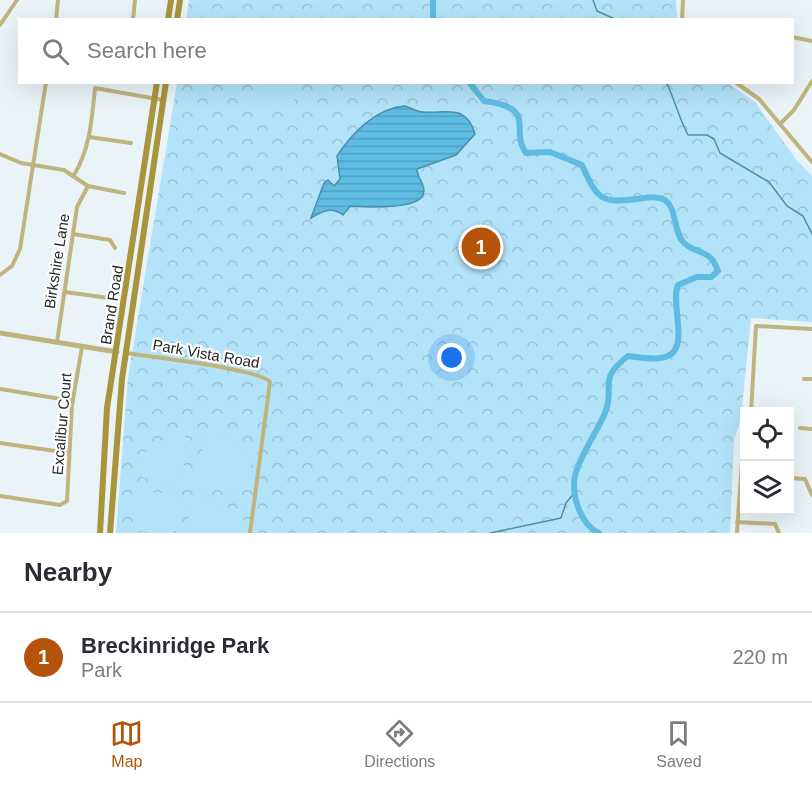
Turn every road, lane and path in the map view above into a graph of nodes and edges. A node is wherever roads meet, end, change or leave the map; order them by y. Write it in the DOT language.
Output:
graph roads {
  1 [pos="17,0"];
  2 [pos="58,0"];
  3 [pos="135,0"];
  4 [pos="171,0"];
  5 [pos="180,0"];
  6 [pos="683,0"];
  7 [pos="57,18"];
  8 [pos="133,18"];
  9 [pos="168,18"];
  10 [pos="177,18"];
  11 [pos="682,18"];
  12 [pos="0,25"];
  13 [pos="794,37"];
  14 [pos="812,41"];
  15 [pos="812,81"];
  16 [pos="46,84"];
  17 [pos="157,84"];
  18 [pos="166,84"];
  19 [pos="738,84"];
  20 [pos="154,98"];
  21 [pos="163,100"];
  22 [pos="780,124"];
  23 [pos="89,137"];
  24 [pos="131,143"];
  25 [pos="0,154"];
  26 [pos="811,159"];
  27 [pos="33,165"];
  28 [pos="74,175"];
  29 [pos="88,186"];
  30 [pos="124,194"];
  31 [pos="73,234"];
  32 [pos="115,248"];
  33 [pos="0,275"];
  34 [pos="64,292"];
  35 [pos="109,298"];
  36 [pos="812,329"];
  37 [pos="0,333"];
  38 [pos="57,342"];
  39 [pos="82,346"];
  40 [pos="117,352"];
  41 [pos="127,353"];
  42 [pos="804,379"];
  43 [pos="812,379"];
  44 [pos="0,389"];
  45 [pos="73,401"];
  46 [pos="751,407"];
  47 [pos="800,428"];
  48 [pos="812,429"];
  49 [pos="0,443"];
  50 [pos="104,447"];
  51 [pos="115,447"];
  52 [pos="69,453"];
  53 [pos="794,478"];
  54 [pos="740,494"];
  55 [pos="812,495"];
  56 [pos="0,496"];
  57 [pos="737,522"];
  58 [pos="100,533"];
  59 [pos="110,533"];
  60 [pos="250,533"];
  61 [pos="737,533"];
  62 [pos="779,533"];
  1 -- 12 [label="street"];
  2 -- 7 [label="street"];
  3 -- 8 [label="street"];
  4 -- 9 [label="main road"];
  5 -- 10 [label="main road"];
  6 -- 11 [label="street"];
  13 -- 14 [label="street"];
  15 -- 22 [label="street"];
  16 -- 27 [label="street"];
  17 -- 20 [label="main road, Brand Road"];
  18 -- 21 [label="main road, Brand Road"];
  19 -- 22 [label="street"];
  20 -- 21 [label="street"];
  20 -- 23 [label="street"];
  20 -- 40 [label="main road, Brand Road"];
  21 -- 41 [label="main road, Brand Road"];
  22 -- 26 [label="street"];
  23 -- 24 [label="street"];
  23 -- 28 [label="street"];
  25 -- 27 [label="street"];
  27 -- 28 [label="street"];
  27 -- 33 [label="street"];
  28 -- 29 [label="street"];
  29 -- 30 [label="street"];
  29 -- 31 [label="street, Birkshire Lane"];
  31 -- 32 [label="street"];
  31 -- 34 [label="street, Birkshire Lane"];
  34 -- 35 [label="street"];
  34 -- 38 [label="street, Birkshire Lane"];
  36 -- 46 [label="street"];
  37 -- 38 [label="street"];
  38 -- 39 [label="street"];
  39 -- 40 [label="street"];
  39 -- 45 [label="street, Excalibur Court"];
  40 -- 41 [label="main road"];
  40 -- 50 [label="main road, Brand Road"];
  41 -- 51 [label="main road, Brand Road"];
  41 -- 60 [label="street, Park Vista Road"];
  42 -- 43 [label="street"];
  44 -- 45 [label="street"];
  45 -- 52 [label="street, Excalibur Court"];
  47 -- 48 [label="street"];
  49 -- 52 [label="street"];
  50 -- 51 [label="main road"];
  50 -- 58 [label="main road, Brand Road"];
  51 -- 59 [label="main road, Brand Road"];
  52 -- 56 [label="street, Excalibur Court"];
  53 -- 55 [label="street"];
  54 -- 57 [label="street"];
  57 -- 61 [label="street"];
  57 -- 62 [label="street"];
}
